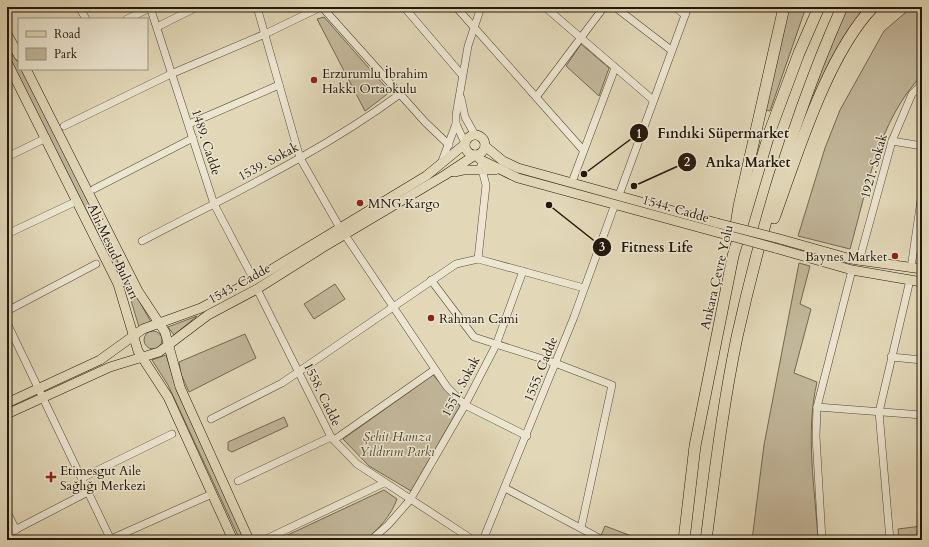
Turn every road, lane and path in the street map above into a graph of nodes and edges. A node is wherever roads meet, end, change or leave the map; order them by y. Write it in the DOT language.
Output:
graph roads {
  1 [pos="79,7"];
  2 [pos="197,7"];
  3 [pos="257,7"];
  4 [pos="321,7"];
  5 [pos="404,7"];
  6 [pos="456,7"];
  7 [pos="480,7"];
  8 [pos="544,7"];
  9 [pos="604,7"];
  10 [pos="615,7"];
  11 [pos="676,7"];
  12 [pos="688,7"];
  13 [pos="784,7"];
  14 [pos="819,7"];
  15 [pos="842,7"];
  16 [pos="873,7"];
  17 [pos="150,8"];
  18 [pos="685,14"];
  19 [pos="85,18"];
  20 [pos="129,18"];
  21 [pos="157,27"];
  22 [pos="474,27"];
  23 [pos="7,34"];
  24 [pos="264,34"];
  25 [pos="581,37"];
  26 [pos="671,50"];
  27 [pos="18,54"];
  28 [pos="7,62"];
  29 [pos="615,68"];
  30 [pos="27,70"];
  31 [pos="171,74"];
  32 [pos="462,75"];
  33 [pos="922,84"];
  34 [pos="279,85"];
  35 [pos="460,92"];
  36 [pos="400,94"];
  37 [pos="912,94"];
  38 [pos="922,95"];
  39 [pos="537,96"];
  40 [pos="653,100"];
  41 [pos="189,124"];
  42 [pos="456,124"];
  43 [pos="64,126"];
  44 [pos="475,135"];
  45 [pos="46,138"];
  46 [pos="193,138"];
  47 [pos="892,141"];
  48 [pos="465,143"];
  49 [pos="449,145"];
  50 [pos="485,146"];
  51 [pos="922,146"];
  52 [pos="582,150"];
  53 [pos="475,155"];
  54 [pos="7,157"];
  55 [pos="300,158"];
  56 [pos="440,165"];
  57 [pos="483,169"];
  58 [pos="498,170"];
  59 [pos="445,175"];
  60 [pos="572,182"];
  61 [pos="94,189"];
  62 [pos="922,193"];
  63 [pos="619,195"];
  64 [pos="77,201"];
  65 [pos="214,204"];
  66 [pos="615,204"];
  67 [pos="343,232"];
  68 [pos="7,234"];
  69 [pos="142,241"];
  70 [pos="733,256"];
  71 [pos="478,259"];
  72 [pos="859,260"];
  73 [pos="96,264"];
  74 [pos="911,268"];
  75 [pos="922,269"];
  76 [pos="852,270"];
  77 [pos="754,271"];
  78 [pos="523,272"];
  79 [pos="254,280"];
  80 [pos="431,280"];
  81 [pos="910,280"];
  82 [pos="922,282"];
  83 [pos="584,288"];
  84 [pos="257,290"];
  85 [pos="392,307"];
  86 [pos="7,311"];
  87 [pos="7,322"];
  88 [pos="158,322"];
  89 [pos="133,335"];
  90 [pos="169,345"];
  91 [pos="496,345"];
  92 [pos="891,357"];
  93 [pos="142,358"];
  94 [pos="922,360"];
  95 [pos="555,364"];
  96 [pos="434,370"];
  97 [pos="298,371"];
  98 [pos="41,393"];
  99 [pos="7,403"];
  100 [pos="465,405"];
  101 [pos="817,407"];
  102 [pos="879,412"];
  103 [pos="7,414"];
  104 [pos="922,416"];
  105 [pos="211,419"];
  106 [pos="172,434"];
  107 [pos="527,436"];
  108 [pos="332,438"];
  109 [pos="82,478"];
  110 [pos="238,481"];
  111 [pos="384,483"];
  112 [pos="505,488"];
  113 [pos="88,492"];
  114 [pos="212,494"];
  115 [pos="410,500"];
  116 [pos="7,512"];
  117 [pos="580,528"];
  118 [pos="16,530"];
  119 [pos="7,534"];
  120 [pos="599,538"];
  121 [pos="111,540"];
  122 [pos="233,540"];
  123 [pos="249,540"];
  124 [pos="264,540"];
  125 [pos="371,540"];
  126 [pos="473,540"];
  127 [pos="483,540"];
  128 [pos="684,540"];
  129 [pos="706,540"];
  130 [pos="822,540"];
  131 [pos="890,540"];
  1 -- 19 [label="street"];
  2 -- 21 [label="street"];
  3 -- 24 [label="street"];
  4 -- 24 [label="street"];
  4 -- 36 [label="street"];
  5 -- 32 [label="street"];
  6 -- 22 [label="street"];
  7 -- 22 [label="street"];
  8 -- 25 [label="street"];
  9 -- 25 [label="street"];
  10 -- 26 [label="street"];
  11 -- 18 [label="street"];
  12 -- 18 [label="street"];
  13 -- 70 [label="highway"];
  14 -- 70 [label="highway, Ankara Çevre Yolu"];
  15 -- 77 [label="highway"];
  16 -- 77 [label="highway"];
  17 -- 20 [label="street"];
  17 -- 21 [label="street, 1489. Cadde"];
  18 -- 26 [label="street"];
  21 -- 31 [label="street, 1489. Cadde"];
  22 -- 32 [label="street"];
  22 -- 39 [label="street"];
  23 -- 27 [label="main road"];
  24 -- 31 [label="street"];
  24 -- 34 [label="street"];
  25 -- 29 [label="street"];
  25 -- 39 [label="street"];
  26 -- 40 [label="street"];
  28 -- 45 [label="main road, Ahi Mesud Bulvarı"];
  29 -- 40 [label="street"];
  29 -- 52 [label="street"];
  30 -- 88 [label="main road, Ahi Mesud Bulvarı"];
  31 -- 41 [label="street, 1489. Cadde"];
  31 -- 43 [label="street"];
  32 -- 35 [label="street"];
  33 -- 37 [label="street, 1921. Sokak"];
  34 -- 41 [label="street"];
  34 -- 55 [label="street"];
  35 -- 42 [label="street"];
  35 -- 44 [label="street"];
  36 -- 49 [label="street"];
  36 -- 55 [label="street, 1539. Sokak"];
  37 -- 38 [label="street"];
  37 -- 47 [label="street, 1921. Sokak"];
  39 -- 52 [label="street"];
  40 -- 63 [label="street"];
  41 -- 46 [label="street, 1489. Cadde"];
  42 -- 48 [label="street"];
  42 -- 49 [label="street"];
  44 -- 48 [label="main road"];
  44 -- 50 [label="main road"];
  45 -- 54 [label="street"];
  45 -- 64 [label="main road, Ahi Mesud Bulvarı"];
  46 -- 61 [label="street"];
  46 -- 65 [label="street, 1489. Cadde"];
  47 -- 51 [label="street"];
  47 -- 72 [label="street, 1921. Sokak"];
  48 -- 53 [label="main road"];
  48 -- 56 [label="main road, 1543. Cadde"];
  49 -- 56 [label="street"];
  50 -- 53 [label="main road"];
  50 -- 60 [label="main road, 1544. Cadde"];
  52 -- 60 [label="street"];
  53 -- 57 [label="street"];
  53 -- 58 [label="main road, 1544. Cadde"];
  53 -- 59 [label="main road, 1543. Cadde"];
  55 -- 65 [label="street, 1539. Sokak"];
  55 -- 67 [label="street"];
  56 -- 67 [label="main road, 1543. Cadde"];
  57 -- 58 [label="main road"];
  57 -- 59 [label="main road"];
  57 -- 71 [label="street"];
  58 -- 66 [label="main road, 1544. Cadde"];
  59 -- 67 [label="main road, 1543. Cadde"];
  60 -- 63 [label="main road, 1544. Cadde"];
  62 -- 74 [label="street"];
  63 -- 72 [label="main road, 1544. Cadde, bridge"];
  64 -- 68 [label="street"];
  64 -- 89 [label="main road, Ahi Mesud Bulvarı"];
  65 -- 69 [label="street, 1539. Sokak"];
  65 -- 79 [label="street, 1489. Cadde"];
  66 -- 76 [label="main road, 1544. Cadde, bridge"];
  66 -- 83 [label="street, 1555. Cadde"];
  67 -- 79 [label="main road, 1543. Cadde"];
  67 -- 84 [label="main road, 1543. Cadde"];
  67 -- 85 [label="street"];
  70 -- 128 [label="highway, Ankara Çevre Yolu"];
  71 -- 78 [label="street"];
  71 -- 80 [label="street"];
  72 -- 74 [label="main road, 1544. Cadde"];
  73 -- 86 [label="street"];
  74 -- 75 [label="main road, 1544. Cadde"];
  76 -- 81 [label="main road, 1544. Cadde"];
  76 -- 101 [label="street"];
  77 -- 129 [label="highway"];
  78 -- 83 [label="street"];
  78 -- 91 [label="street, 1551. Sokak"];
  79 -- 88 [label="main road, 1543. Cadde"];
  80 -- 85 [label="street"];
  80 -- 91 [label="street"];
  81 -- 82 [label="main road, 1544. Cadde"];
  81 -- 92 [label="street"];
  83 -- 95 [label="street, 1555. Cadde"];
  84 -- 90 [label="main road, 1543. Cadde"];
  84 -- 97 [label="street, 1558. Cadde"];
  85 -- 96 [label="street"];
  85 -- 97 [label="street"];
  87 -- 98 [label="street"];
  88 -- 89 [label="main road, 1543. Cadde"];
  88 -- 90 [label="main road, Ahi Mesud Bulvarı"];
  89 -- 93 [label="main road, Ahi Mesud Bulvarı"];
  89 -- 98 [label="main road, 1543. Cadde"];
  90 -- 93 [label="main road, 1543. Cadde"];
  90 -- 123 [label="main road, Ahi Mesud Bulvarı"];
  91 -- 95 [label="street"];
  91 -- 100 [label="street, 1551. Sokak"];
  92 -- 94 [label="street"];
  92 -- 102 [label="street"];
  93 -- 98 [label="main road, 1543. Cadde"];
  93 -- 114 [label="main road, Ahi Mesud Bulvarı"];
  95 -- 107 [label="street, 1555. Cadde"];
  95 -- 117 [label="street"];
  96 -- 100 [label="street"];
  96 -- 108 [label="street"];
  97 -- 105 [label="street"];
  97 -- 108 [label="street, 1558. Cadde"];
  98 -- 99 [label="main road, 1543. Cadde"];
  98 -- 103 [label="main road, 1543. Cadde"];
  98 -- 109 [label="street"];
  100 -- 107 [label="street"];
  100 -- 115 [label="street, 1551. Sokak"];
  101 -- 102 [label="street"];
  101 -- 130 [label="street"];
  102 -- 104 [label="street"];
  102 -- 131 [label="street"];
  106 -- 109 [label="street"];
  107 -- 112 [label="street, 1555. Cadde"];
  108 -- 110 [label="street"];
  108 -- 111 [label="street, 1558. Cadde"];
  109 -- 113 [label="street"];
  111 -- 115 [label="street, 1558. Cadde"];
  111 -- 124 [label="street"];
  112 -- 117 [label="street"];
  112 -- 127 [label="street, 1555. Cadde"];
  113 -- 118 [label="street"];
  113 -- 121 [label="street"];
  114 -- 121 [label="street"];
  114 -- 122 [label="main road, Ahi Mesud Bulvarı"];
  115 -- 125 [label="street, 1551. Sokak"];
  115 -- 126 [label="street, 1558. Cadde"];
  116 -- 118 [label="street"];
  117 -- 120 [label="street"];
  118 -- 119 [label="street"];
}
